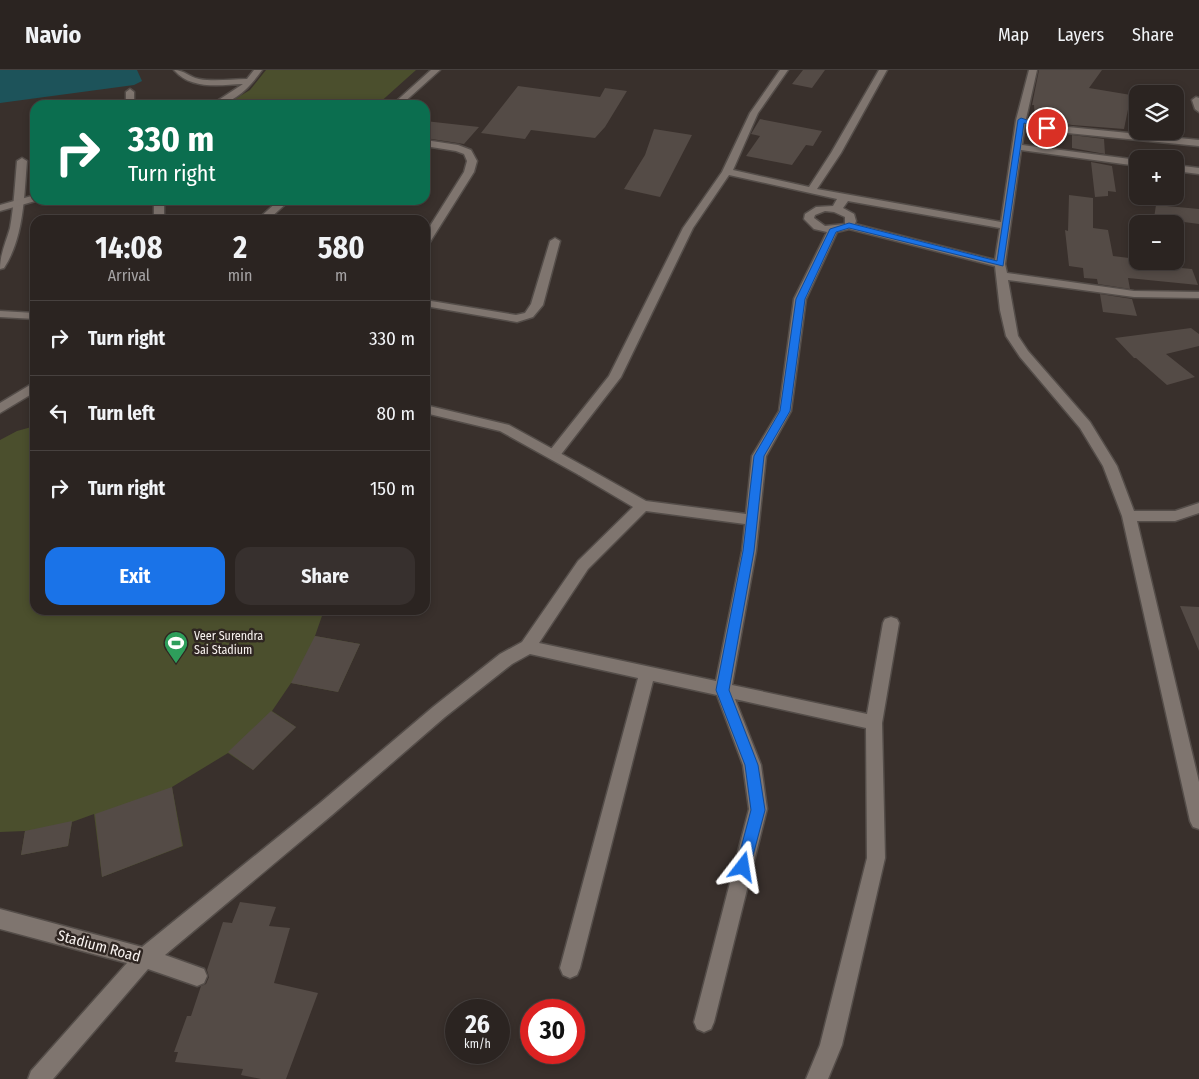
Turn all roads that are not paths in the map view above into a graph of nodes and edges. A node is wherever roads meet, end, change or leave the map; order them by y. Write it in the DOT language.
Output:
graph roads {
  1 [pos="178,70"];
  2 [pos="258,70"];
  3 [pos="436,70"];
  4 [pos="784,70"];
  5 [pos="883,70"];
  6 [pos="1033,70"];
  7 [pos="250,81"];
  8 [pos="130,92"];
  9 [pos="130,100"];
  10 [pos="224,100"];
  11 [pos="402,100"];
  12 [pos="1021,120"];
  13 [pos="1199,143"];
  14 [pos="430,144"];
  15 [pos="1017,147"];
  16 [pos="22,161"];
  17 [pos="1129,162"];
  18 [pos="1184,169"];
  19 [pos="1199,171"];
  20 [pos="727,172"];
  21 [pos="811,191"];
  22 [pos="846,198"];
  23 [pos="30,199"];
  24 [pos="18,203"];
  25 [pos="279,205"];
  26 [pos="0,208"];
  27 [pos="837,209"];
  28 [pos="268,215"];
  29 [pos="849,226"];
  30 [pos="1006,226"];
  31 [pos="833,230"];
  32 [pos="430,234"];
  33 [pos="555,241"];
  34 [pos="0,266"];
  35 [pos="1001,270"];
  36 [pos="1199,295"];
  37 [pos="430,304"];
  38 [pos="0,314"];
  39 [pos="30,316"];
  40 [pos="30,389"];
  41 [pos="0,409"];
  42 [pos="430,410"];
  43 [pos="554,454"];
  44 [pos="643,506"];
  45 [pos="1199,508"];
  46 [pos="1129,516"];
  47 [pos="751,520"];
  48 [pos="890,623"];
  49 [pos="528,647"];
  50 [pos="647,673"];
  51 [pos="723,690"];
  52 [pos="874,723"];
  53 [pos="1199,821"];
  54 [pos="0,919"];
  55 [pos="145,958"];
  56 [pos="570,968"];
  57 [pos="197,976"];
  58 [pos="704,1022"];
  59 [pos="39,1079"];
  60 [pos="817,1079"];
  1 -- 7 [label="street"];
  2 -- 7 [label="street"];
  3 -- 11 [label="street"];
  4 -- 20 [label="street"];
  5 -- 21 [label="street"];
  6 -- 12 [label="street"];
  7 -- 10 [label="street"];
  8 -- 9 [label="street"];
  12 -- 13 [label="street"];
  12 -- 15 [label="street"];
  14 -- 32 [label="street"];
  15 -- 17 [label="street"];
  15 -- 30 [label="street"];
  16 -- 24 [label="street"];
  18 -- 19 [label="street"];
  20 -- 21 [label="street"];
  20 -- 43 [label="street"];
  21 -- 22 [label="street"];
  22 -- 27 [label="street"];
  22 -- 30 [label="street"];
  23 -- 24 [label="street"];
  24 -- 26 [label="street"];
  24 -- 34 [label="street"];
  25 -- 28 [label="street"];
  27 -- 29 [label="street"];
  27 -- 31 [label="street"];
  29 -- 31 [label="street"];
  29 -- 35 [label="street"];
  30 -- 35 [label="street"];
  31 -- 47 [label="street"];
  33 -- 37 [label="street"];
  35 -- 36 [label="street"];
  35 -- 46 [label="street"];
  38 -- 39 [label="street"];
  40 -- 41 [label="street"];
  42 -- 43 [label="street"];
  43 -- 44 [label="street"];
  44 -- 47 [label="street"];
  44 -- 49 [label="street"];
  45 -- 46 [label="street"];
  46 -- 53 [label="street"];
  47 -- 51 [label="street"];
  48 -- 52 [label="street"];
  49 -- 50 [label="street"];
  49 -- 55 [label="street"];
  50 -- 51 [label="street"];
  50 -- 56 [label="street"];
  51 -- 52 [label="street"];
  51 -- 58 [label="street"];
  52 -- 60 [label="street"];
  54 -- 55 [label="street, Stadium Road"];
  55 -- 57 [label="street, Stadium Road"];
  55 -- 59 [label="street"];
}
